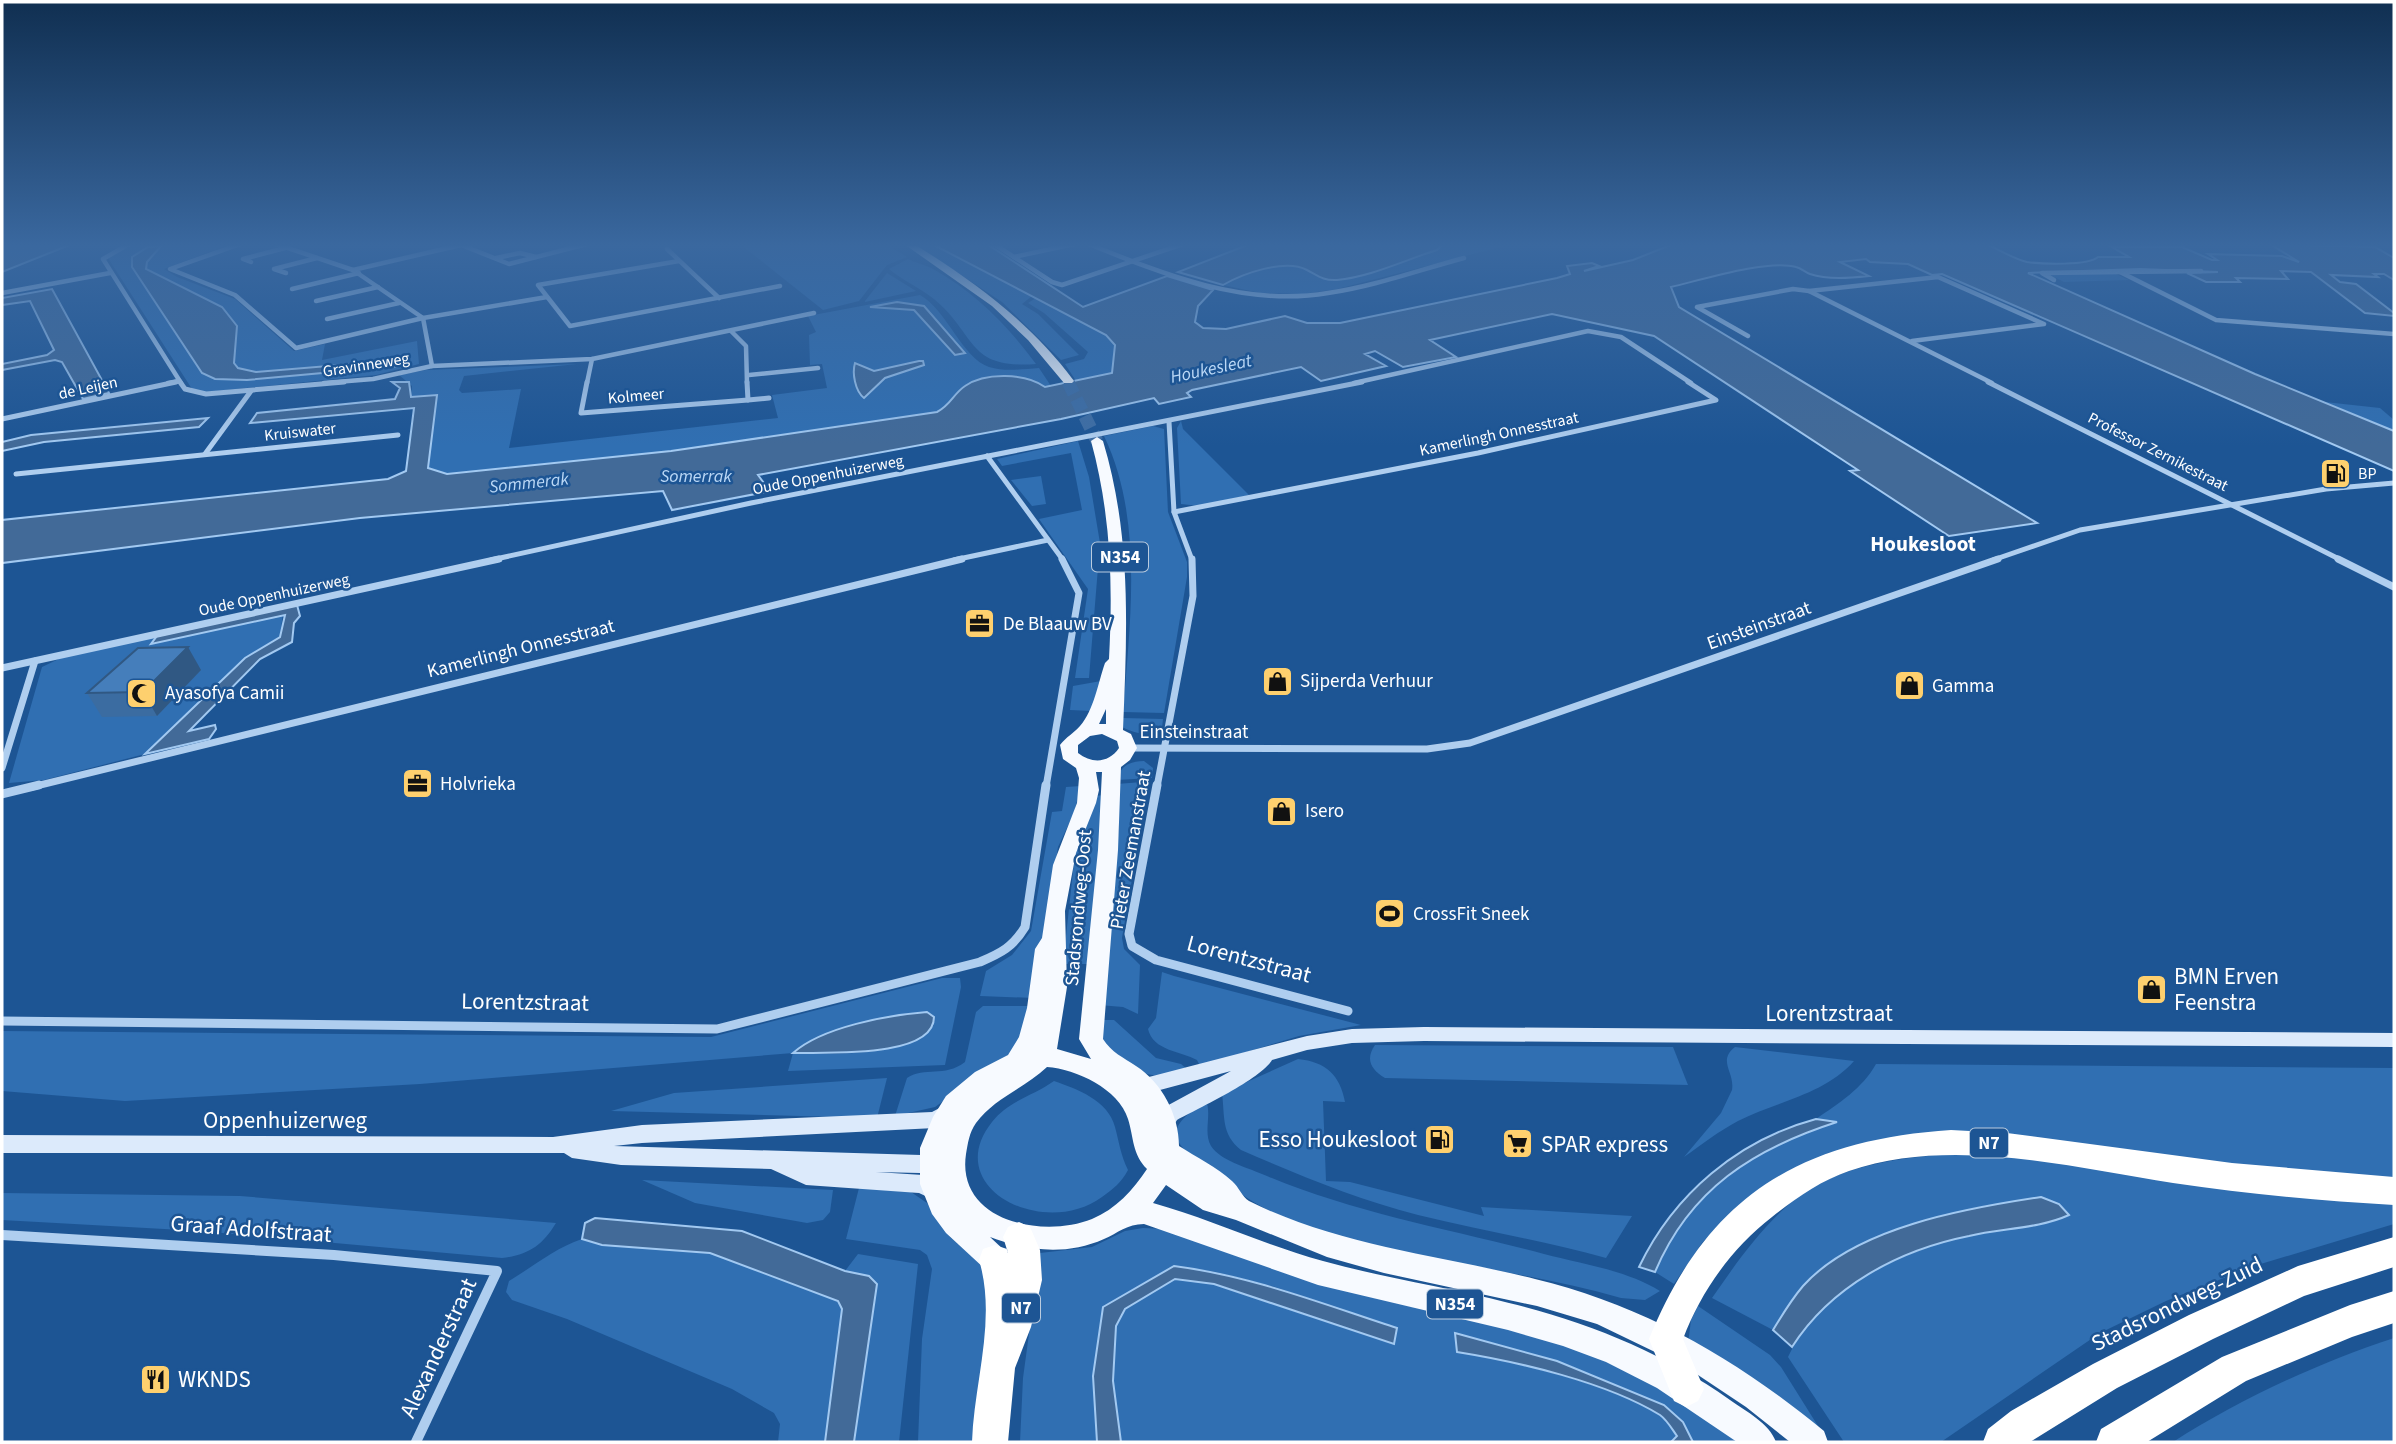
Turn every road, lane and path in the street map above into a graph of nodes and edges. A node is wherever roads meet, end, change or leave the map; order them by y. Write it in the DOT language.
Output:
graph roads {
  1 [pos="135,311"];
  2 [pos="254,311"];
  3 [pos="359,311"];
  4 [pos="412,311"];
  5 [pos="461,311"];
  6 [pos="558,311"];
  7 [pos="648,311"];
  8 [pos="1006,311"];
  9 [pos="1705,311"];
  10 [pos="1850,311"];
  11 [pos="2015,311"];
  12 [pos="2199,311"];
  13 [pos="814,313"];
  14 [pos="327,318"];
  15 [pos="422,318"];
  16 [pos="731,331"];
  17 [pos="2394,334"];
  18 [pos="1748,336"];
  19 [pos="1621,337"];
  20 [pos="1909,341"];
  21 [pos="592,359"];
  22 [pos="432,366"];
  23 [pos="818,368"];
  24 [pos="749,375"];
  25 [pos="179,381"];
  26 [pos="1068,381"];
  27 [pos="251,391"];
  28 [pos="769,398"];
  29 [pos="748,400"];
  30 [pos="2,419"];
  31 [pos="1169,422"];
  32 [pos="398,435"];
  33 [pos="1097,441"];
  34 [pos="205,454"];
  35 [pos="988,456"];
  36 [pos="16,474"];
  37 [pos="2394,483"];
  38 [pos="2230,504"];
  39 [pos="1174,512"];
  40 [pos="1048,540"];
  41 [pos="2394,587"];
  42 [pos="1116,657"];
  43 [pos="35,661"];
  44 [pos="2,668"];
  45 [pos="1085,732"];
  46 [pos="1114,732"];
  47 [pos="1128,748"];
  48 [pos="1165,748"];
  49 [pos="1112,764"];
  50 [pos="1084,765"];
  51 [pos="2,768"];
  52 [pos="2,794"];
  53 [pos="1139,951"];
  54 [pos="1348,1011"];
  55 [pos="2,1021"];
  56 [pos="2394,1040"];
  57 [pos="1267,1056"];
  58 [pos="1029,1059"];
  59 [pos="1135,1089"];
  60 [pos="949,1111"];
  61 [pos="1164,1124"];
  62 [pos="6,1142"];
  63 [pos="553,1146"];
  64 [pos="1164,1159"];
  65 [pos="939,1178"];
  66 [pos="2394,1191"];
  67 [pos="1129,1212"];
  68 [pos="2,1235"];
  69 [pos="1019,1237"];
  70 [pos="2394,1252"];
  71 [pos="995,1260"];
  72 [pos="497,1271"];
  73 [pos="2394,1307"];
  74 [pos="1666,1339"];
  75 [pos="995,1376"];
  76 [pos="1686,1389"];
  77 [pos="416,1442"];
  78 [pos="990,1442"];
  79 [pos="1761,1442"];
  80 [pos="1813,1442"];
  81 [pos="2001,1442"];
  82 [pos="2114,1442"];
  1 -- 25 [label="street"];
  2 -- 15 [label="street"];
  3 -- 14 [label="street"];
  4 -- 15 [label="street"];
  5 -- 15 [label="street"];
  6 -- 7 [label="street"];
  8 -- 26 [label="main road"];
  9 -- 18 [label="street"];
  10 -- 20 [label="street, Professor Zernikestraat"];
  11 -- 20 [label="street"];
  12 -- 17 [label="street"];
  13 -- 16 [label="street, Gravinneweg"];
  15 -- 22 [label="street"];
  16 -- 21 [label="street, Gravinneweg"];
  16 -- 24 [label="street"];
  19 -- 31 [label="street, Oude Oppenhuizerweg"];
  19 -- 39 [label="street, Kamerlingh Onnesstraat"];
  20 -- 38 [label="street, Professor Zernikestraat"];
  21 -- 22 [label="street, Gravinneweg"];
  21 -- 29 [label="street, Kolmeer"];
  22 -- 27 [label="street, Gravinneweg"];
  23 -- 24 [label="street"];
  24 -- 29 [label="street"];
  25 -- 27 [label="street, Gravinneweg"];
  25 -- 30 [label="street, de Leijen"];
  27 -- 34 [label="street"];
  28 -- 29 [label="street, Kolmeer"];
  31 -- 35 [label="street, Oude Oppenhuizerweg"];
  31 -- 39 [label="street, Pieter Zeemanstraat"];
  32 -- 34 [label="street, Kruiswater"];
  33 -- 42 [label="main road, N354"];
  34 -- 36 [label="street, Kruiswater"];
  35 -- 40 [label="street"];
  35 -- 43 [label="street, Oude Oppenhuizerweg"];
  37 -- 38 [label="street, Einsteinstraat"];
  38 -- 41 [label="street, Professor Zernikestraat"];
  38 -- 48 [label="street, Einsteinstraat"];
  39 -- 48 [label="street, Pieter Zeemanstraat"];
  40 -- 52 [label="street, Kamerlingh Onnesstraat"];
  40 -- 55 [label="street, Lorentzstraat"];
  42 -- 45 [label="main road, N354"];
  42 -- 46 [label="main road, N354"];
  43 -- 44 [label="street, Oude Oppenhuizerweg"];
  43 -- 51 [label="street"];
  45 -- 46 [label="main road"];
  45 -- 50 [label="main road, N354"];
  46 -- 47 [label="main road"];
  47 -- 48 [label="street, Einsteinstraat"];
  47 -- 49 [label="main road"];
  48 -- 53 [label="street, Pieter Zeemanstraat"];
  49 -- 50 [label="main road"];
  49 -- 59 [label="main road, Stadsrondweg-Oost / N354"];
  50 -- 58 [label="main road, Stadsrondweg-Oost / N354"];
  53 -- 54 [label="street, Lorentzstraat"];
  56 -- 57 [label="street, Lorentzstraat"];
  57 -- 59 [label="street, Lorentzstraat"];
  57 -- 61 [label="street, Lorentzstraat"];
  58 -- 59 [label="main road"];
  58 -- 60 [label="main road"];
  58 -- 65 [label="main road, N354"];
  59 -- 61 [label="main road, N354"];
  59 -- 64 [label="main road, N354"];
  60 -- 63 [label="street, Oppenhuizerweg"];
  60 -- 65 [label="main road"];
  61 -- 64 [label="main road, N354"];
  62 -- 63 [label="street, Oppenhuizerweg"];
  63 -- 65 [label="street, Oppenhuizerweg"];
  64 -- 67 [label="main road"];
  64 -- 74 [label="main road, N354"];
  65 -- 69 [label="main road"];
  65 -- 71 [label="main road"];
  66 -- 74 [label="highway, N7"];
  67 -- 69 [label="main road"];
  67 -- 76 [label="main road, N354"];
  68 -- 72 [label="street, Graaf Adolfstraat"];
  69 -- 75 [label="highway, N7"];
  70 -- 81 [label="highway, Stadsrondweg-Zuid"];
  71 -- 75 [label="highway, N7"];
  72 -- 77 [label="street, Alexanderstraat"];
  73 -- 82 [label="highway"];
  74 -- 76 [label="highway"];
  74 -- 80 [label="main road, N354"];
  75 -- 78 [label="highway, N7"];
  76 -- 79 [label="main road, N354"];
}
